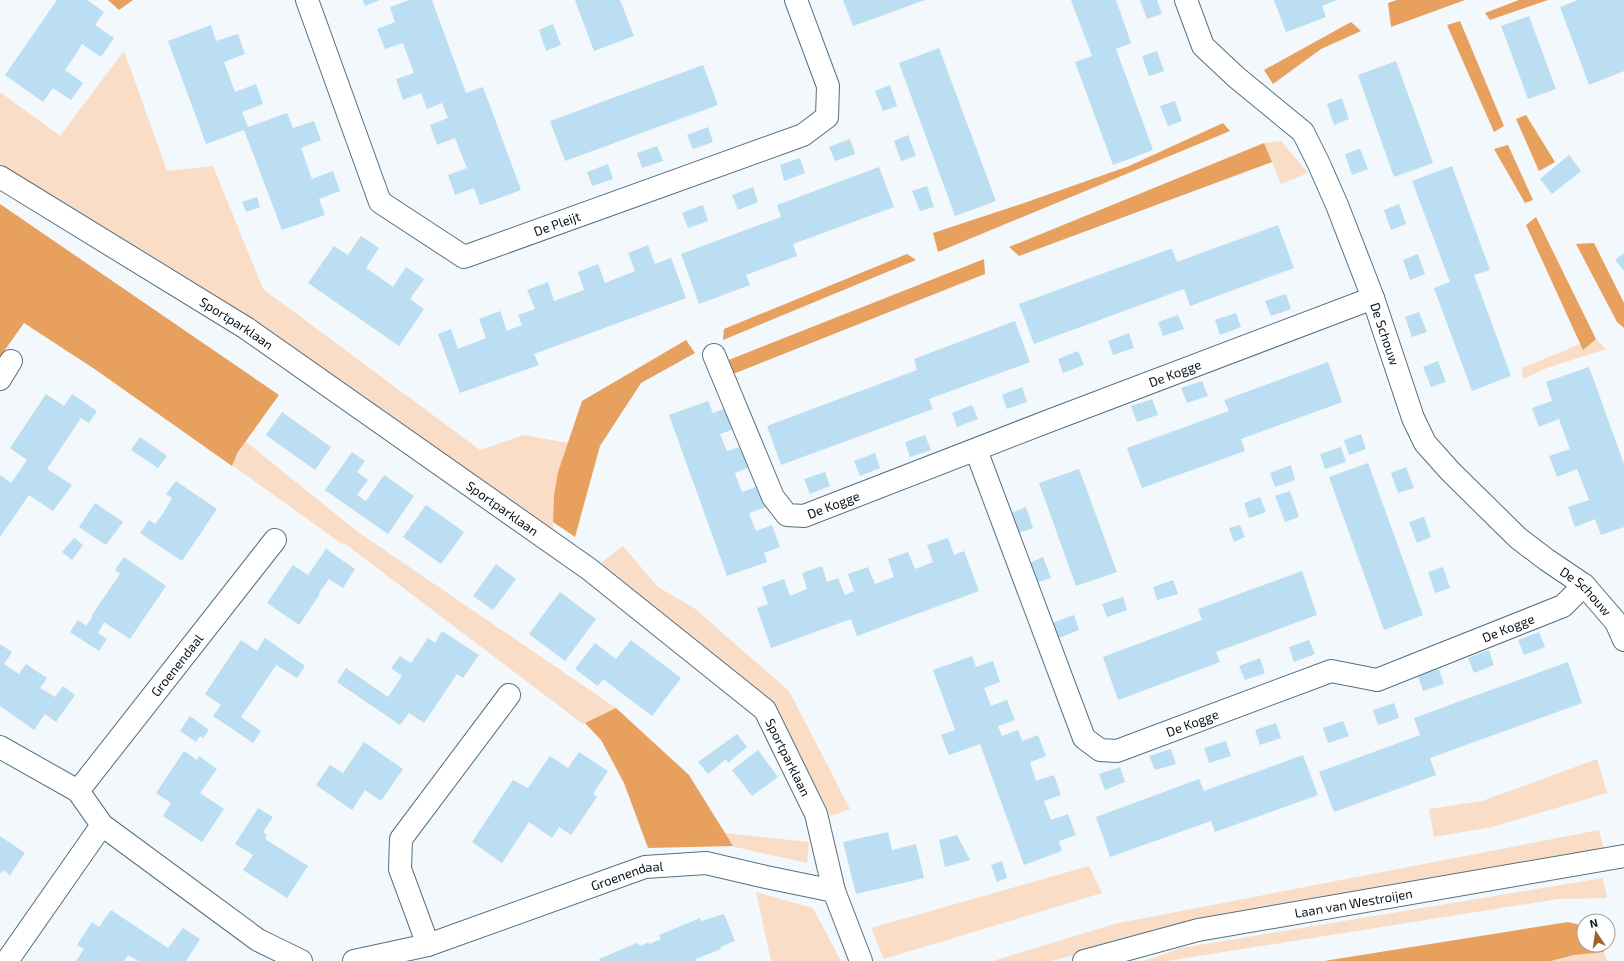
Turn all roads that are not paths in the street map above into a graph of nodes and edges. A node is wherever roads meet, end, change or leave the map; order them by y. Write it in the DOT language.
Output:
graph roads {
  1 [pos="307,0"];
  2 [pos="796,0"];
  3 [pos="1186,0"];
  4 [pos="0,177"];
  5 [pos="1373,298"];
  6 [pos="714,355"];
  7 [pos="976,450"];
  8 [pos="274,540"];
  9 [pos="1584,585"];
  10 [pos="1624,640"];
  11 [pos="509,695"];
  12 [pos="0,747"];
  13 [pos="78,791"];
  14 [pos="102,825"];
  15 [pos="1624,856"];
  16 [pos="834,891"];
  17 [pos="428,945"];
  18 [pos="7,961"];
  19 [pos="301,961"];
  20 [pos="354,961"];
  21 [pos="861,961"];
  22 [pos="1084,961"];
  1 -- 2 [label="street, De Pleijt"];
  3 -- 5 [label="street, De Schouw"];
  4 -- 16 [label="street, Sportparklaan"];
  5 -- 7 [label="street, De Kogge"];
  5 -- 9 [label="street, De Schouw"];
  6 -- 7 [label="street, De Kogge"];
  7 -- 9 [label="street, De Kogge"];
  8 -- 13 [label="street, Groenendaal"];
  9 -- 10 [label="street, De Schouw"];
  11 -- 17 [label="street"];
  12 -- 13 [label="street"];
  13 -- 14 [label="street"];
  14 -- 18 [label="street"];
  14 -- 19 [label="street"];
  15 -- 22 [label="street, Laan van Westroijen"];
  16 -- 17 [label="street, Groenendaal"];
  16 -- 21 [label="street, Sportparklaan"];
  17 -- 20 [label="street, Groenendaal"];
}
